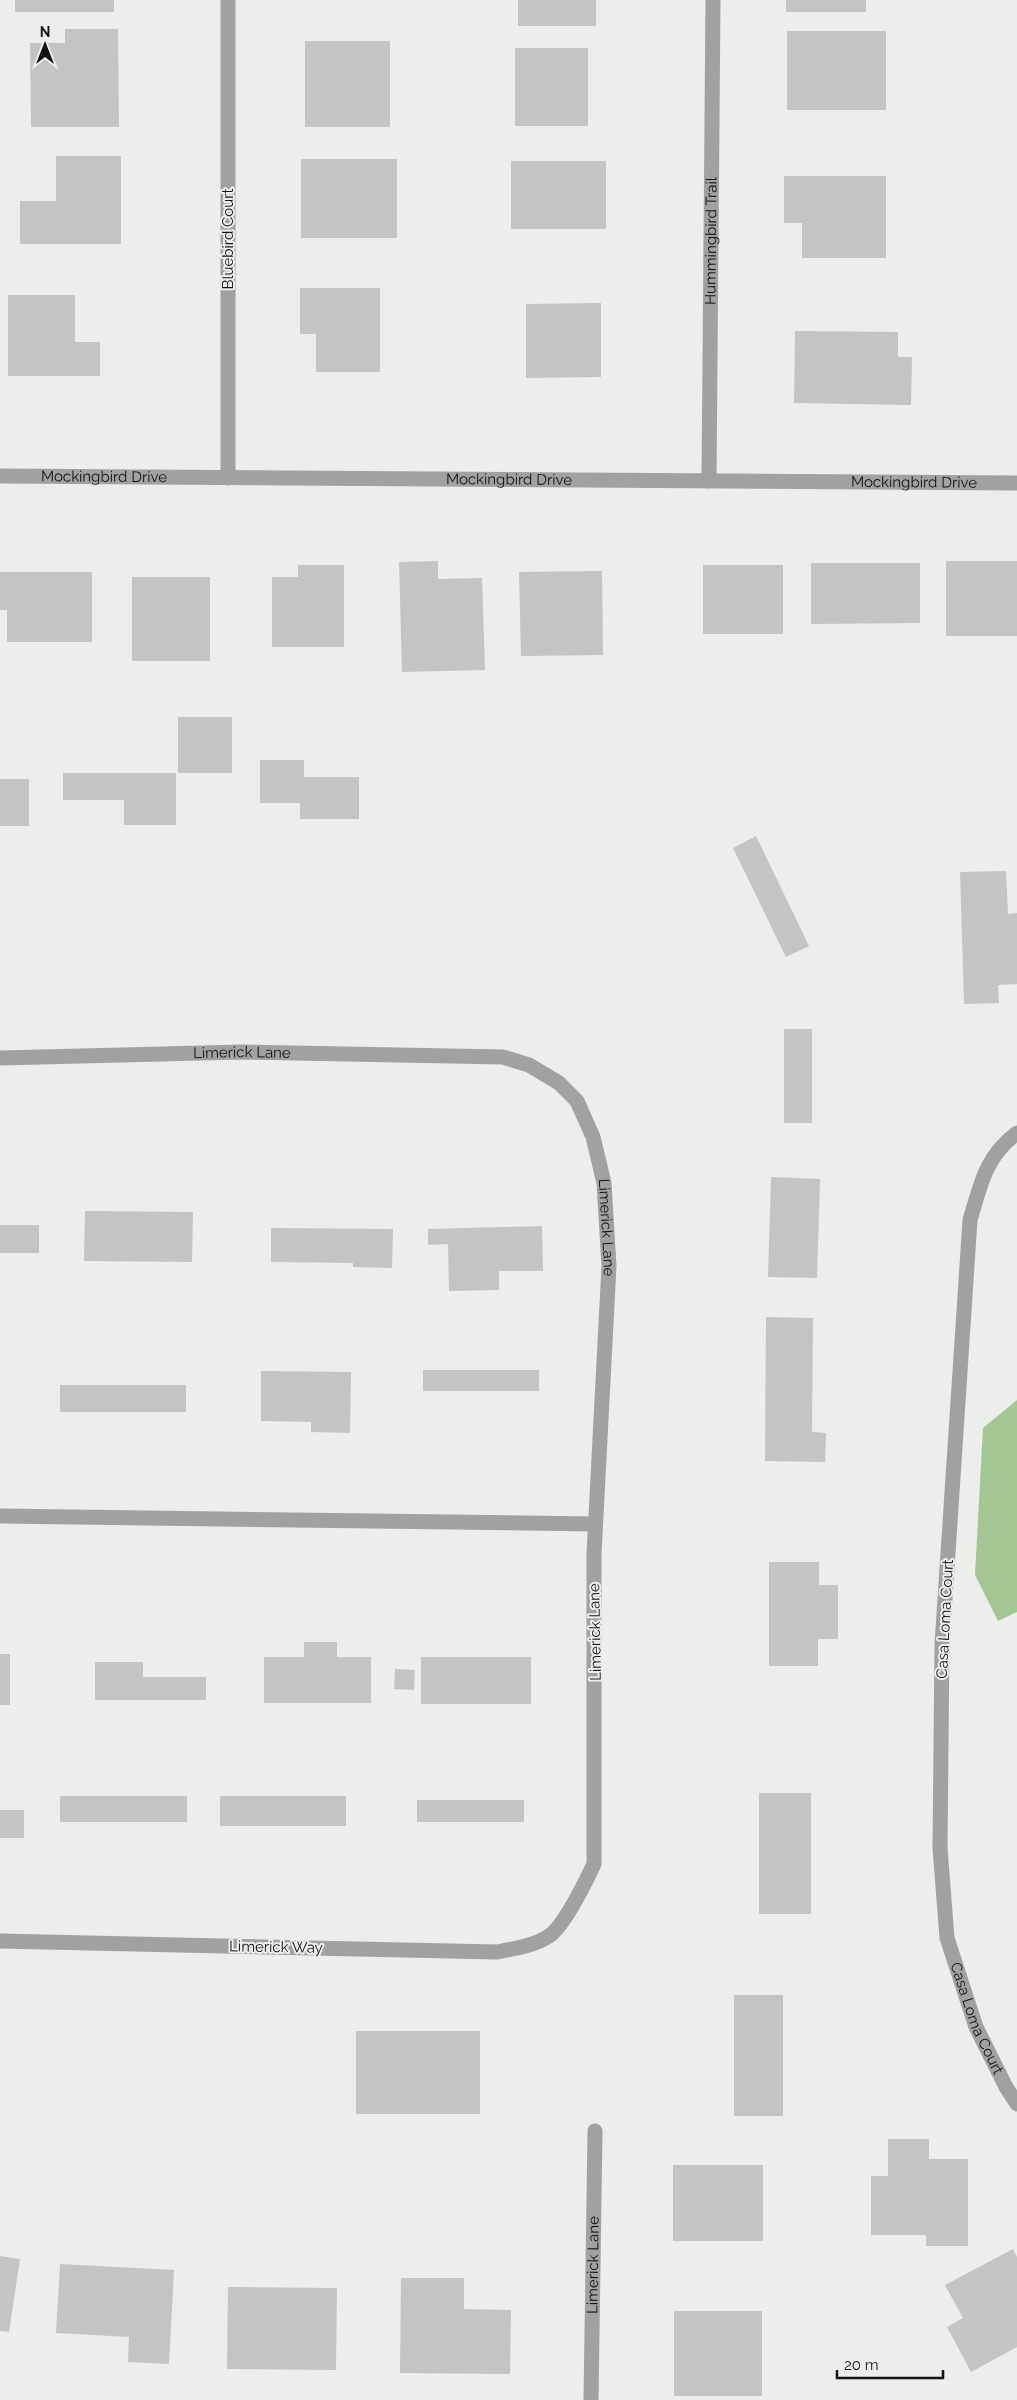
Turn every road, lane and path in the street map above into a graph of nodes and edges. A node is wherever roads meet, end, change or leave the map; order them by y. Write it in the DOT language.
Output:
graph roads {
  1 [pos="228,0"];
  2 [pos="713,0"];
  3 [pos="0,476"];
  4 [pos="228,478"];
  5 [pos="709,481"];
  6 [pos="1017,484"];
  7 [pos="0,1058"];
  8 [pos="1017,1133"];
  9 [pos="0,1516"];
  10 [pos="595,1524"];
  11 [pos="549,1936"];
  12 [pos="0,1941"];
  13 [pos="1017,2104"];
  14 [pos="596,2131"];
  15 [pos="592,2400"];
  1 -- 4 [label="street, Bluebird Court"];
  2 -- 5 [label="street, Hummingbird Trail"];
  3 -- 4 [label="street, Mockingbird Drive"];
  4 -- 5 [label="street, Mockingbird Drive"];
  5 -- 6 [label="street, Mockingbird Drive"];
  7 -- 10 [label="street, Limerick Lane"];
  8 -- 13 [label="street, Casa Loma Court"];
  9 -- 10 [label="street"];
  10 -- 11 [label="street, Limerick Lane"];
  11 -- 12 [label="street, Limerick Way"];
  14 -- 15 [label="street, Limerick Lane"];
}
